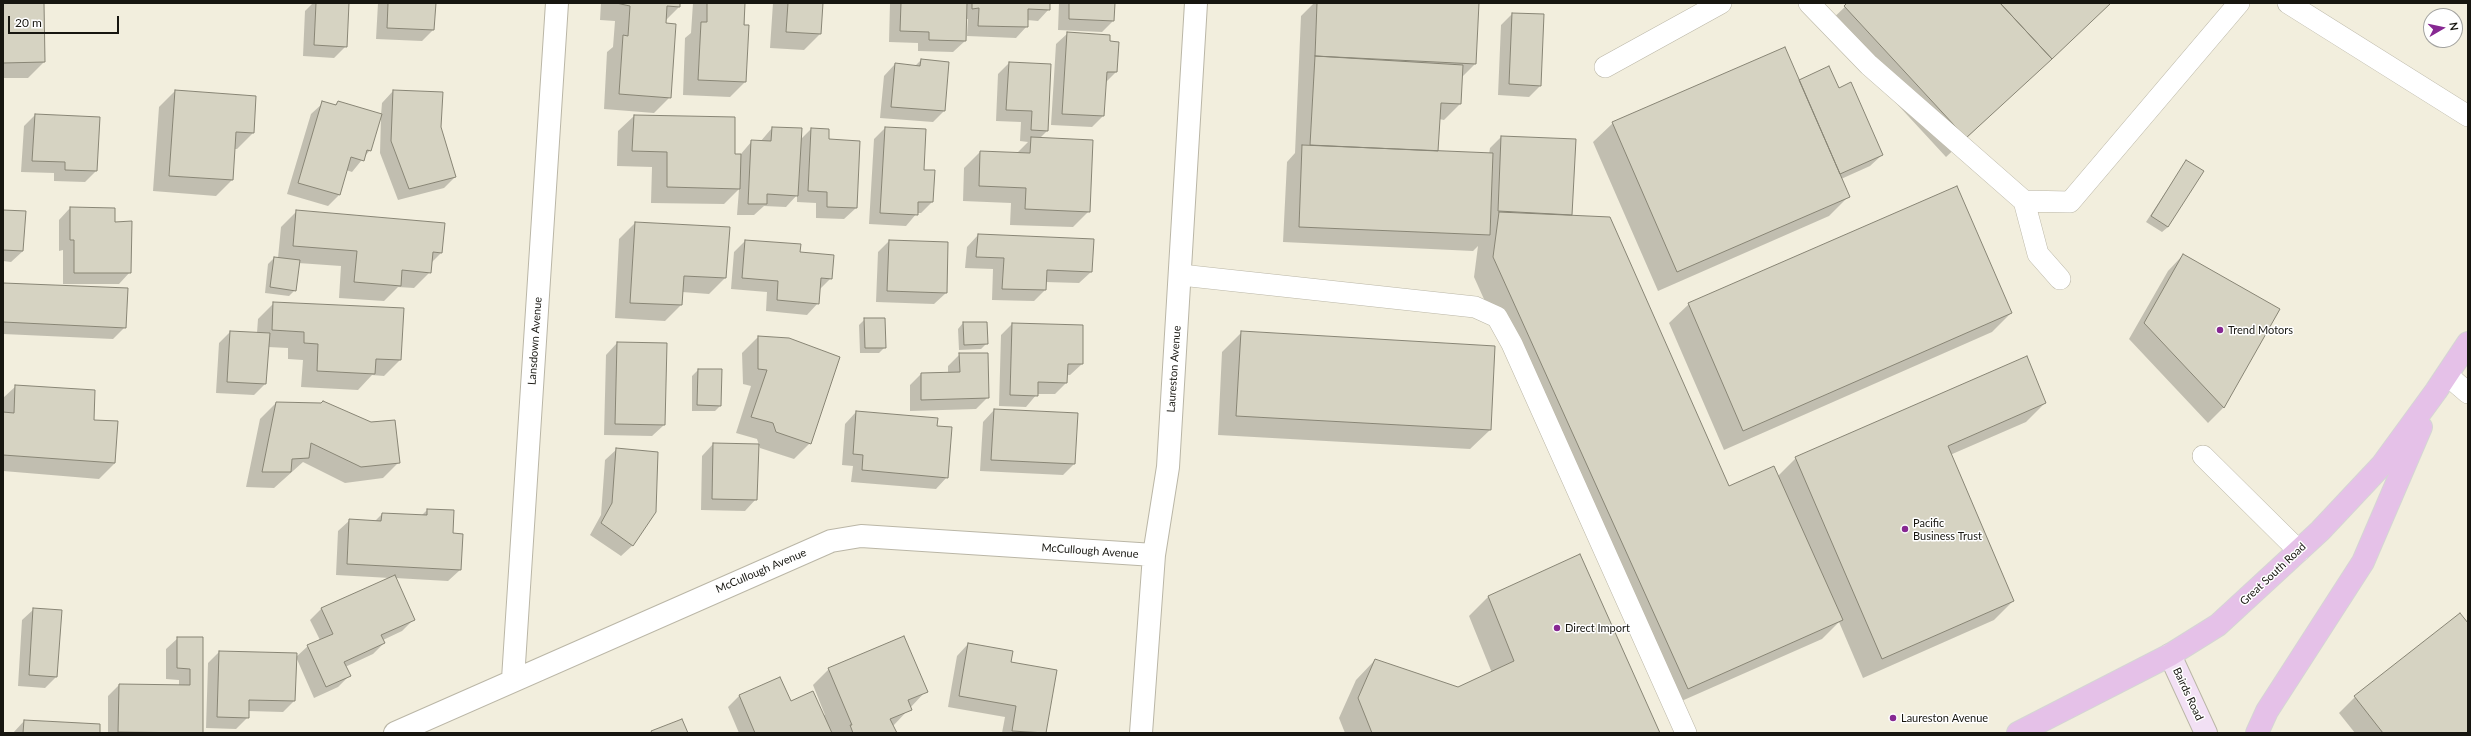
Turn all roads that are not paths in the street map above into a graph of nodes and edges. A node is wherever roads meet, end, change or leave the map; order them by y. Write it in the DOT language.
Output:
graph roads {
  1 [pos="556,3"];
  2 [pos="1196,3"];
  3 [pos="1721,3"];
  4 [pos="1809,3"];
  5 [pos="2239,3"];
  6 [pos="2288,3"];
  7 [pos="1605,67"];
  8 [pos="2468,116"];
  9 [pos="2024,201"];
  10 [pos="1181,275"];
  11 [pos="2060,279"];
  12 [pos="2468,343"];
  13 [pos="2442,383"];
  14 [pos="2468,393"];
  15 [pos="2203,456"];
  16 [pos="2299,551"];
  17 [pos="1154,556"];
  18 [pos="2170,655"];
  19 [pos="514,679"];
  20 [pos="395,733"];
  21 [pos="1141,733"];
  22 [pos="1686,733"];
  23 [pos="2018,733"];
  24 [pos="2206,733"];
  25 [pos="2257,733"];
  1 -- 19 [label="street, Lansdown Avenue"];
  2 -- 10 [label="street, Laureston Avenue"];
  3 -- 7 [label="lane"];
  4 -- 9 [label="lane"];
  5 -- 9 [label="lane"];
  6 -- 8 [label="lane"];
  9 -- 11 [label="lane"];
  10 -- 17 [label="street, Laureston Avenue"];
  10 -- 22 [label="lane"];
  12 -- 13 [label="main road, Great South Road"];
  13 -- 14 [label="lane"];
  13 -- 16 [label="main road, Great South Road"];
  13 -- 25 [label="main road"];
  15 -- 16 [label="lane"];
  16 -- 18 [label="main road, Great South Road"];
  17 -- 19 [label="street, McCullough Avenue"];
  17 -- 21 [label="street, Laureston Avenue"];
  18 -- 23 [label="main road, Great South Road"];
  18 -- 24 [label="main road, Bairds Road"];
  19 -- 20 [label="street, McCullough Avenue"];
}
